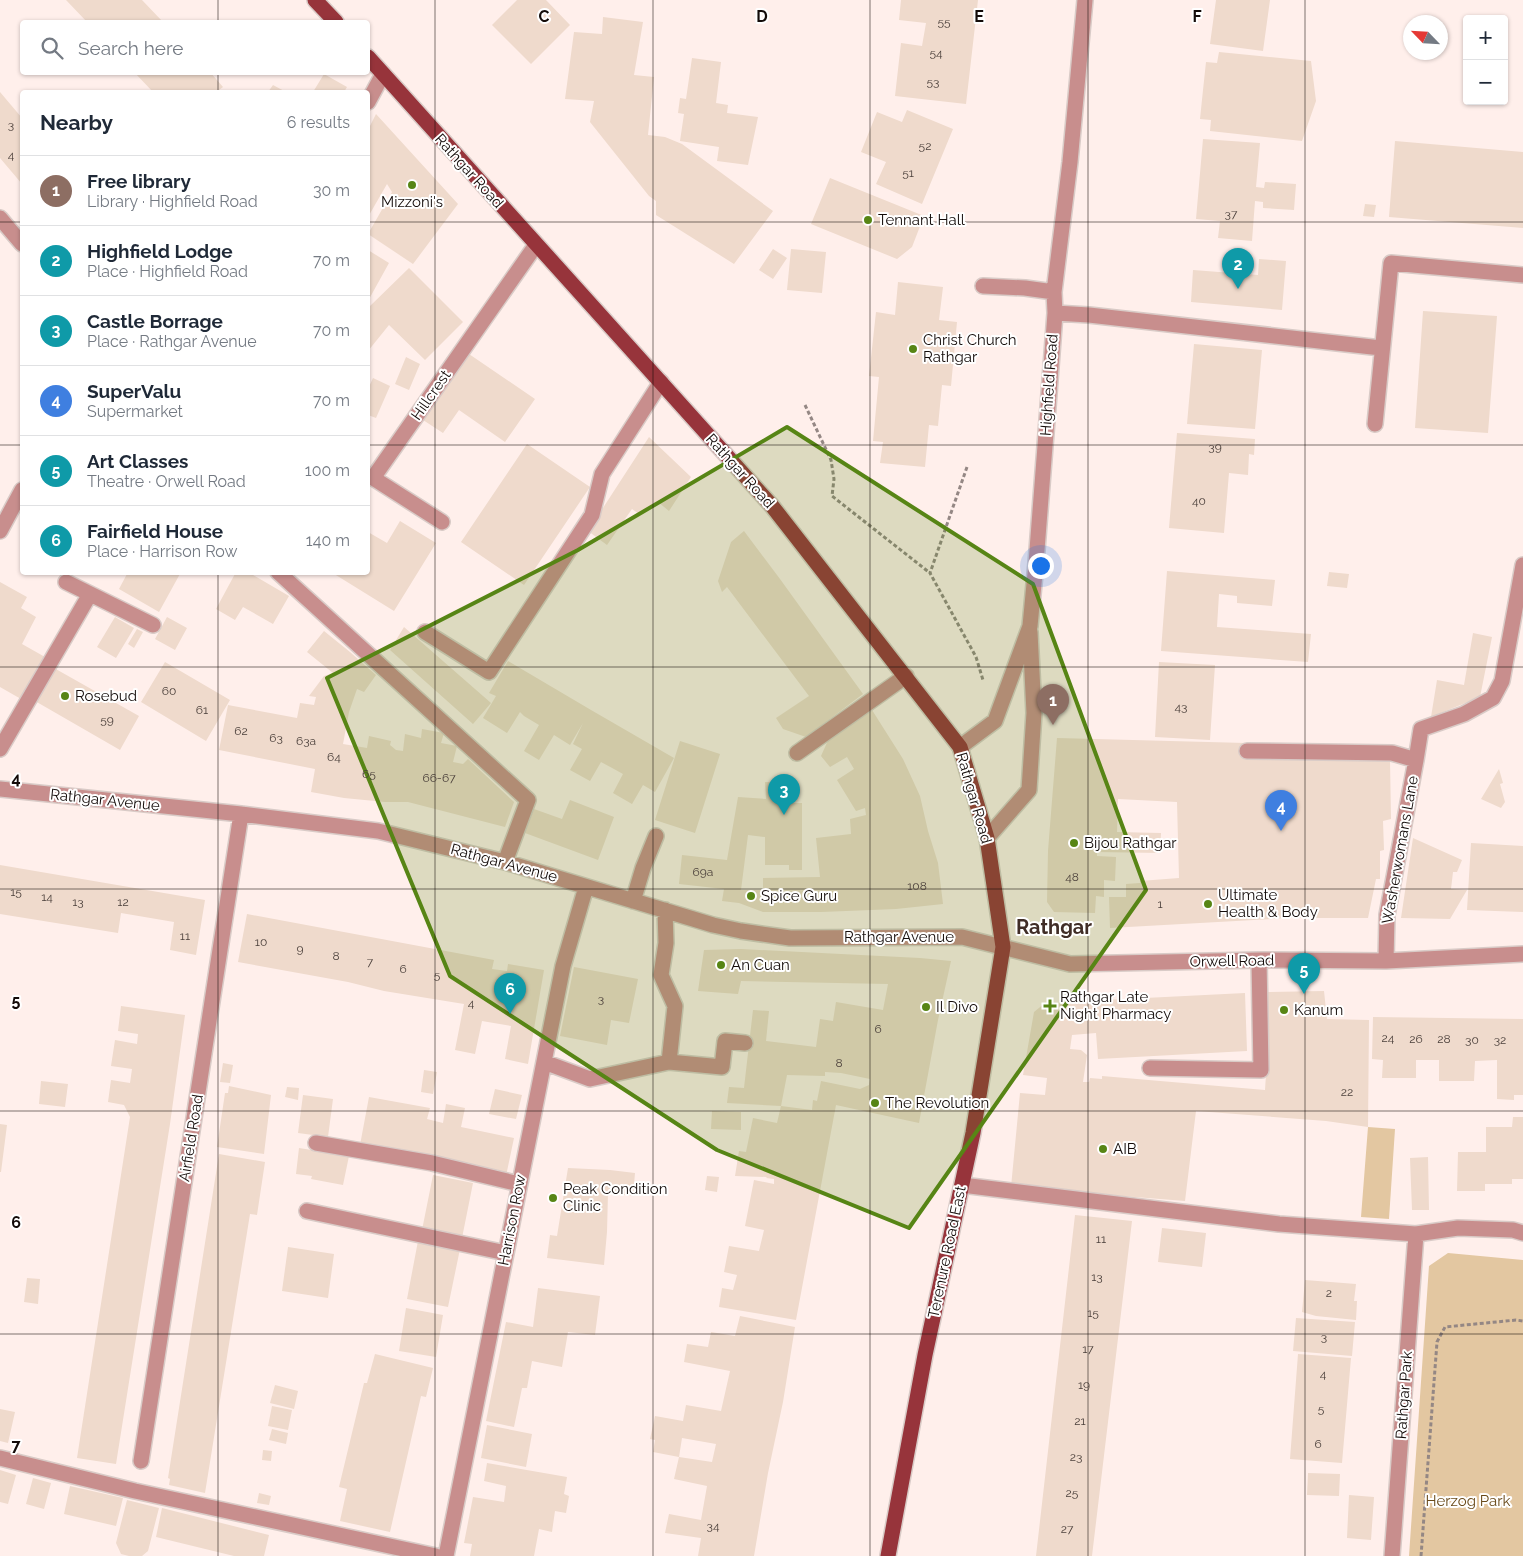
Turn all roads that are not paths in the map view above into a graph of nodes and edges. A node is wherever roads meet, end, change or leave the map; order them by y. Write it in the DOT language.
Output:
graph roads {
  1 [pos="315,0"];
  2 [pos="1084,0"];
  3 [pos="334,20"];
  4 [pos="370,59"];
  5 [pos="383,74"];
  6 [pos="370,98"];
  7 [pos="0,218"];
  8 [pos="20,242"];
  9 [pos="536,245"];
  10 [pos="1523,275"];
  11 [pos="983,286"];
  12 [pos="1054,292"];
  13 [pos="1054,313"];
  14 [pos="1381,348"];
  15 [pos="660,382"];
  16 [pos="1375,424"];
  17 [pos="20,494"];
  18 [pos="442,522"];
  19 [pos="0,531"];
  20 [pos="1523,565"];
  21 [pos="281,575"];
  22 [pos="66,582"];
  23 [pos="90,594"];
  24 [pos="153,625"];
  25 [pos="1030,626"];
  26 [pos="425,632"];
  27 [pos="906,676"];
  28 [pos="960,747"];
  29 [pos="0,749"];
  30 [pos="1247,751"];
  31 [pos="797,753"];
  32 [pos="1416,760"];
  33 [pos="0,789"];
  34 [pos="241,814"];
  35 [pos="656,836"];
  36 [pos="987,838"];
  37 [pos="505,862"];
  38 [pos="586,887"];
  39 [pos="632,901"];
  40 [pos="665,910"];
  41 [pos="1003,947"];
  42 [pos="1523,954"];
  43 [pos="1259,960"];
  44 [pos="1386,961"];
  45 [pos="745,1043"];
  46 [pos="544,1062"];
  47 [pos="669,1062"];
  48 [pos="1150,1068"];
  49 [pos="316,1143"];
  50 [pos="519,1184"];
  51 [pos="962,1186"];
  52 [pos="308,1211"];
  53 [pos="1523,1233"];
  54 [pos="1416,1234"];
  55 [pos="506,1253"];
  56 [pos="0,1458"];
  57 [pos="141,1461"];
  58 [pos="436,1556"];
  59 [pos="446,1556"];
  60 [pos="888,1556"];
  61 [pos="1392,1556"];
  1 -- 3 [label="main road"];
  2 -- 12 [label="street, Highfield Road"];
  4 -- 5 [label="main road, Rathgar Road"];
  5 -- 6 [label="street"];
  5 -- 9 [label="main road, Rathgar Road"];
  7 -- 8 [label="street"];
  9 -- 15 [label="main road, Rathgar Road"];
  9 -- 18 [label="street, Hillcrest"];
  10 -- 14 [label="street"];
  11 -- 12 [label="street"];
  12 -- 13 [label="street, Highfield Road"];
  13 -- 14 [label="street"];
  13 -- 25 [label="street, Highfield Road"];
  14 -- 16 [label="street"];
  15 -- 26 [label="street"];
  15 -- 27 [label="main road, Rathgar Road"];
  17 -- 19 [label="street"];
  20 -- 32 [label="street"];
  21 -- 37 [label="street"];
  22 -- 23 [label="street"];
  23 -- 24 [label="street"];
  23 -- 29 [label="street"];
  25 -- 28 [label="street, Highfield Road"];
  25 -- 36 [label="street"];
  27 -- 28 [label="main road, Rathgar Road"];
  27 -- 31 [label="street"];
  28 -- 36 [label="main road, Rathgar Road"];
  30 -- 32 [label="street, Washerwomans Lane"];
  32 -- 44 [label="street, Washerwomans Lane"];
  33 -- 34 [label="street, Rathgar Avenue"];
  34 -- 37 [label="street, Rathgar Avenue"];
  34 -- 57 [label="street, Airfield Road"];
  35 -- 39 [label="street"];
  36 -- 41 [label="main road, Rathgar Road"];
  37 -- 38 [label="street, Rathgar Avenue"];
  38 -- 39 [label="street, Rathgar Avenue"];
  38 -- 46 [label="street, Harrison Row"];
  39 -- 40 [label="street, Rathgar Avenue"];
  40 -- 41 [label="street, Rathgar Avenue"];
  40 -- 47 [label="street"];
  41 -- 43 [label="street, Orwell Road"];
  41 -- 51 [label="main road, Terenure Road East"];
  42 -- 44 [label="street, Orwell Road"];
  43 -- 44 [label="street, Orwell Road"];
  43 -- 48 [label="street"];
  45 -- 47 [label="street"];
  46 -- 47 [label="street"];
  46 -- 50 [label="street, Harrison Row"];
  49 -- 50 [label="street"];
  50 -- 55 [label="street, Harrison Row"];
  51 -- 54 [label="street"];
  51 -- 60 [label="main road, Terenure Road East"];
  52 -- 55 [label="street"];
  53 -- 54 [label="street"];
  54 -- 61 [label="street, Rathgar Park"];
  55 -- 59 [label="street, Harrison Row"];
  56 -- 58 [label="street"];
}
